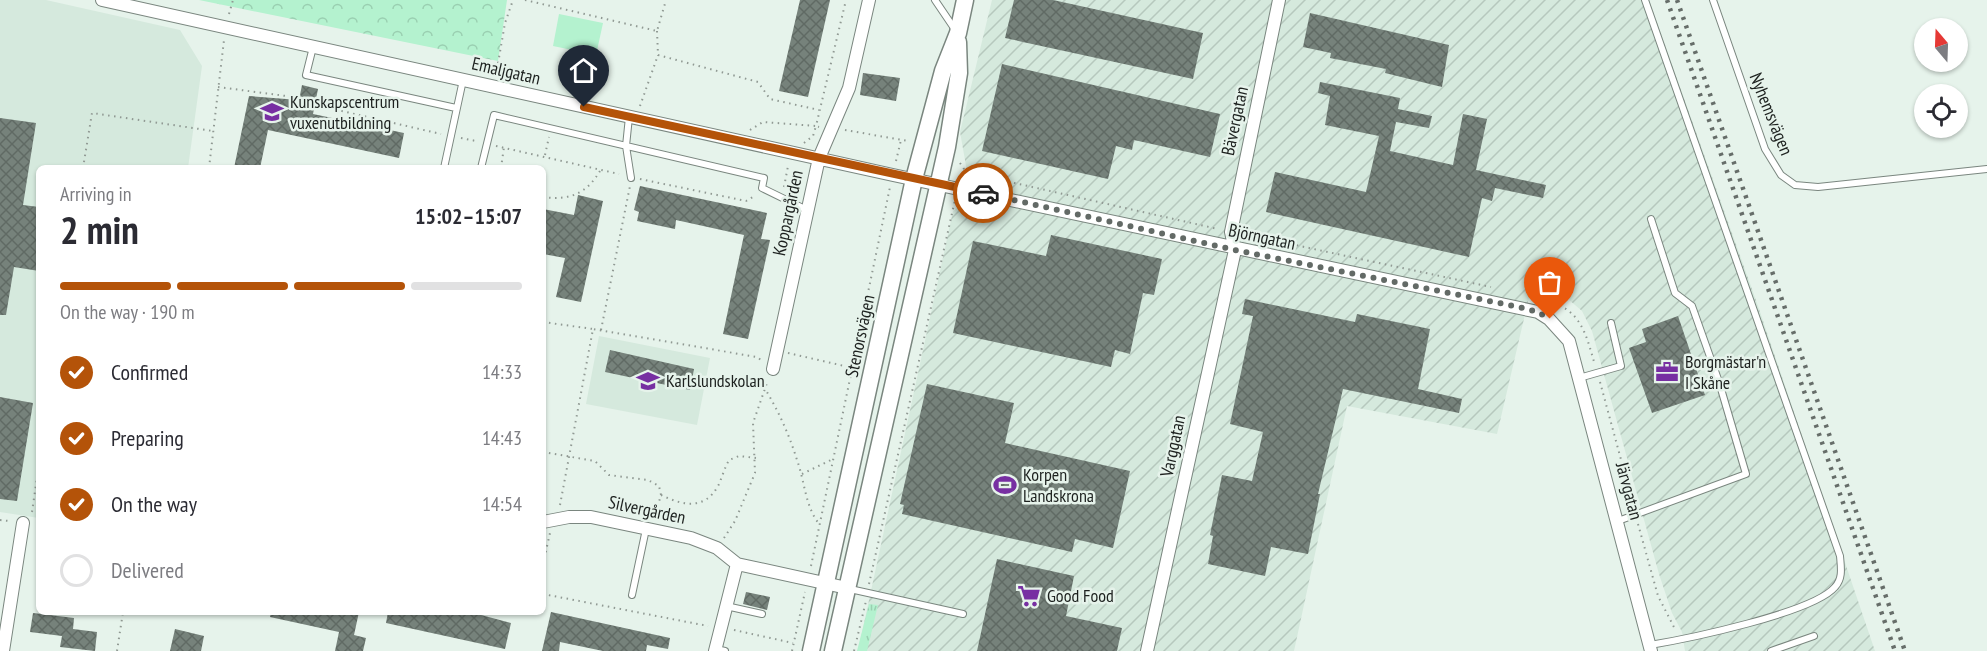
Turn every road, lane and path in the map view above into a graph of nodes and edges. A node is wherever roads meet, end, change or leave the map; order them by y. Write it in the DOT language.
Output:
graph roads {
  1 [pos="102,0"];
  2 [pos="233,0"];
  3 [pos="513,0"];
  4 [pos="525,0"];
  5 [pos="666,0"];
  6 [pos="869,0"];
  7 [pos="935,0"];
  8 [pos="965,0"];
  9 [pos="1279,0"];
  10 [pos="1645,0"];
  11 [pos="1713,0"];
  12 [pos="845,1"];
  13 [pos="226,28"];
  14 [pos="657,31"];
  15 [pos="958,33"];
  16 [pos="313,47"];
  17 [pos="658,55"];
  18 [pos="463,80"];
  19 [pos="218,87"];
  20 [pos="494,87"];
  21 [pos="640,106"];
  22 [pos="456,108"];
  23 [pos="820,110"];
  24 [pos="629,117"];
  25 [pos="816,126"];
  26 [pos="830,127"];
  27 [pos="551,128"];
  28 [pos="213,131"];
  29 [pos="450,136"];
  30 [pos="901,140"];
  31 [pos="483,143"];
  32 [pos="924,143"];
  33 [pos="494,145"];
  34 [pos="626,146"];
  35 [pos="504,147"];
  36 [pos="947,147"];
  37 [pos="790,153"];
  38 [pos="545,156"];
  39 [pos="819,158"];
  40 [pos="83,165"];
  41 [pos="209,165"];
  42 [pos="445,165"];
  43 [pos="483,165"];
  44 [pos="501,165"];
  45 [pos="601,169"];
  46 [pos="1987,169"];
  47 [pos="966,172"];
  48 [pos="893,175"];
  49 [pos="631,178"];
  50 [pos="914,180"];
  51 [pos="938,184"];
  52 [pos="958,188"];
  53 [pos="783,192"];
  54 [pos="762,193"];
  55 [pos="546,198"];
  56 [pos="808,210"];
  57 [pos="1651,219"];
  58 [pos="1231,232"];
  59 [pos="1235,250"];
  60 [pos="1501,289"];
  61 [pos="1535,297"];
  62 [pos="546,322"];
  63 [pos="1611,322"];
  64 [pos="593,328"];
  65 [pos="601,330"];
  66 [pos="1569,341"];
  67 [pos="777,350"];
  68 [pos="853,368"];
  69 [pos="773,369"];
  70 [pos="1597,373"];
  71 [pos="1579,378"];
  72 [pos="764,387"];
  73 [pos="546,453"];
  74 [pos="569,458"];
  75 [pos="756,458"];
  76 [pos="833,459"];
  77 [pos="802,474"];
  78 [pos="36,478"];
  79 [pos="661,495"];
  80 [pos="1636,514"];
  81 [pos="27,519"];
  82 [pos="548,521"];
  83 [pos="1618,521"];
  84 [pos="820,525"];
  85 [pos="648,529"];
  86 [pos="546,538"];
  87 [pos="717,548"];
  88 [pos="737,564"];
  89 [pos="808,580"];
  90 [pos="826,584"];
  91 [pos="847,588"];
  92 [pos="867,594"];
  93 [pos="546,595"];
  94 [pos="632,595"];
  95 [pos="726,605"];
  96 [pos="762,614"];
  97 [pos="963,614"];
  98 [pos="123,615"];
  99 [pos="719,627"];
  100 [pos="1814,636"];
  101 [pos="1678,640"];
  102 [pos="794,643"];
  103 [pos="1650,648"];
  104 [pos="719,650"];
  105 [pos="3,651"];
  106 [pos="117,651"];
  107 [pos="792,651"];
  108 [pos="811,651"];
  109 [pos="833,651"];
  110 [pos="854,651"];
  111 [pos="1146,651"];
  112 [pos="1771,651"];
  1 -- 13 [label="street, Emaljgatan"];
  2 -- 13 [label="path"];
  3 -- 20 [label="path"];
  4 -- 14 [label="path"];
  5 -- 14 [label="path"];
  6 -- 26 [label="street, Koppargården"];
  7 -- 15 [label="lane"];
  8 -- 15 [label="street, Stenorsvägen"];
  9 -- 58 [label="street, Bävergatan"];
  10 -- 101 [label="lane"];
  11 -- 46 [label="lane, Nyhemsvägen"];
  12 -- 23 [label="path"];
  13 -- 16 [label="street, Emaljgatan"];
  13 -- 19 [label="path"];
  14 -- 17 [label="path"];
  15 -- 32 [label="street, Stenorsvägen"];
  15 -- 36 [label="street, Stenorsvägen"];
  16 -- 18 [label="street, Emaljgatan"];
  16 -- 22 [label="lane"];
  17 -- 21 [label="path"];
  17 -- 23 [label="path"];
  18 -- 20 [label="street, Emaljgatan"];
  18 -- 22 [label="lane"];
  19 -- 28 [label="path"];
  19 -- 29 [label="path"];
  20 -- 24 [label="street, Emaljgatan"];
  22 -- 29 [label="lane"];
  23 -- 25 [label="path"];
  24 -- 34 [label="lane"];
  24 -- 37 [label="street, Emaljgatan"];
  25 -- 26 [label="path"];
  25 -- 37 [label="path"];
  26 -- 30 [label="path"];
  26 -- 39 [label="street, Koppargården"];
  27 -- 34 [label="lane"];
  27 -- 38 [label="path"];
  27 -- 43 [label="lane"];
  28 -- 40 [label="path"];
  28 -- 41 [label="path"];
  29 -- 31 [label="path"];
  29 -- 42 [label="lane"];
  30 -- 32 [label="path"];
  30 -- 48 [label="path"];
  32 -- 50 [label="street, Stenorsvägen"];
  33 -- 35 [label="path"];
  34 -- 49 [label="lane"];
  34 -- 56 [label="lane"];
  35 -- 38 [label="path"];
  35 -- 44 [label="path"];
  36 -- 47 [label="path"];
  36 -- 51 [label="street, Stenorsvägen"];
  37 -- 39 [label="street, Emaljgatan"];
  37 -- 53 [label="path"];
  38 -- 45 [label="path"];
  39 -- 48 [label="street, Emaljgatan"];
  39 -- 56 [label="street, Koppargården"];
  45 -- 49 [label="path"];
  45 -- 55 [label="path"];
  47 -- 52 [label="path"];
  47 -- 58 [label="path"];
  48 -- 50 [label="street, Emaljgatan"];
  48 -- 68 [label="path"];
  49 -- 54 [label="path"];
  49 -- 65 [label="path"];
  50 -- 51 [label="street, Emaljgatan"];
  50 -- 90 [label="street, Stenorsvägen"];
  51 -- 52 [label="street, Björngatan"];
  51 -- 91 [label="street, Stenorsvägen"];
  52 -- 59 [label="street, Björngatan"];
  52 -- 92 [label="path"];
  56 -- 67 [label="street, Koppargården"];
  57 -- 80 [label="lane"];
  58 -- 59 [label="street, Bävergatan"];
  58 -- 60 [label="path"];
  59 -- 66 [label="street, Björngatan"];
  59 -- 111 [label="street, Varggatan"];
  61 -- 70 [label="path"];
  62 -- 64 [label="path"];
  63 -- 70 [label="lane"];
  64 -- 65 [label="path"];
  64 -- 74 [label="path"];
  65 -- 69 [label="path"];
  66 -- 71 [label="street, Järvgatan"];
  67 -- 68 [label="path"];
  67 -- 69 [label="street, Koppargården"];
  68 -- 76 [label="path"];
  69 -- 72 [label="path"];
  70 -- 71 [label="lane"];
  70 -- 80 [label="path"];
  71 -- 83 [label="street, Järvgatan"];
  72 -- 75 [label="path"];
  72 -- 77 [label="path"];
  73 -- 74 [label="path"];
  74 -- 79 [label="path"];
  74 -- 82 [label="path"];
  75 -- 79 [label="path"];
  75 -- 87 [label="path"];
  76 -- 77 [label="path"];
  76 -- 84 [label="path"];
  77 -- 84 [label="path"];
  78 -- 81 [label="path"];
  79 -- 85 [label="path"];
  80 -- 83 [label="lane"];
  80 -- 101 [label="path"];
  81 -- 105 [label="street"];
  82 -- 85 [label="street, Silvergården"];
  82 -- 86 [label="path"];
  83 -- 103 [label="street, Järvgatan"];
  84 -- 89 [label="path"];
  85 -- 87 [label="street, Silvergården"];
  85 -- 94 [label="lane"];
  87 -- 88 [label="street, Silvergården"];
  88 -- 89 [label="street, Silvergården"];
  88 -- 95 [label="street"];
  89 -- 90 [label="street, Silvergården"];
  89 -- 102 [label="path"];
  90 -- 91 [label="street, Silvergården"];
  90 -- 108 [label="street, Stenorsvägen"];
  91 -- 92 [label="lane"];
  91 -- 109 [label="street, Stenorsvägen"];
  92 -- 97 [label="lane"];
  92 -- 110 [label="path"];
  93 -- 99 [label="path"];
  95 -- 96 [label="lane"];
  95 -- 99 [label="street"];
  98 -- 106 [label="path"];
  99 -- 102 [label="path"];
  99 -- 104 [label="street"];
  100 -- 112 [label="lane"];
  101 -- 103 [label="lane"];
  102 -- 107 [label="path"];
}
